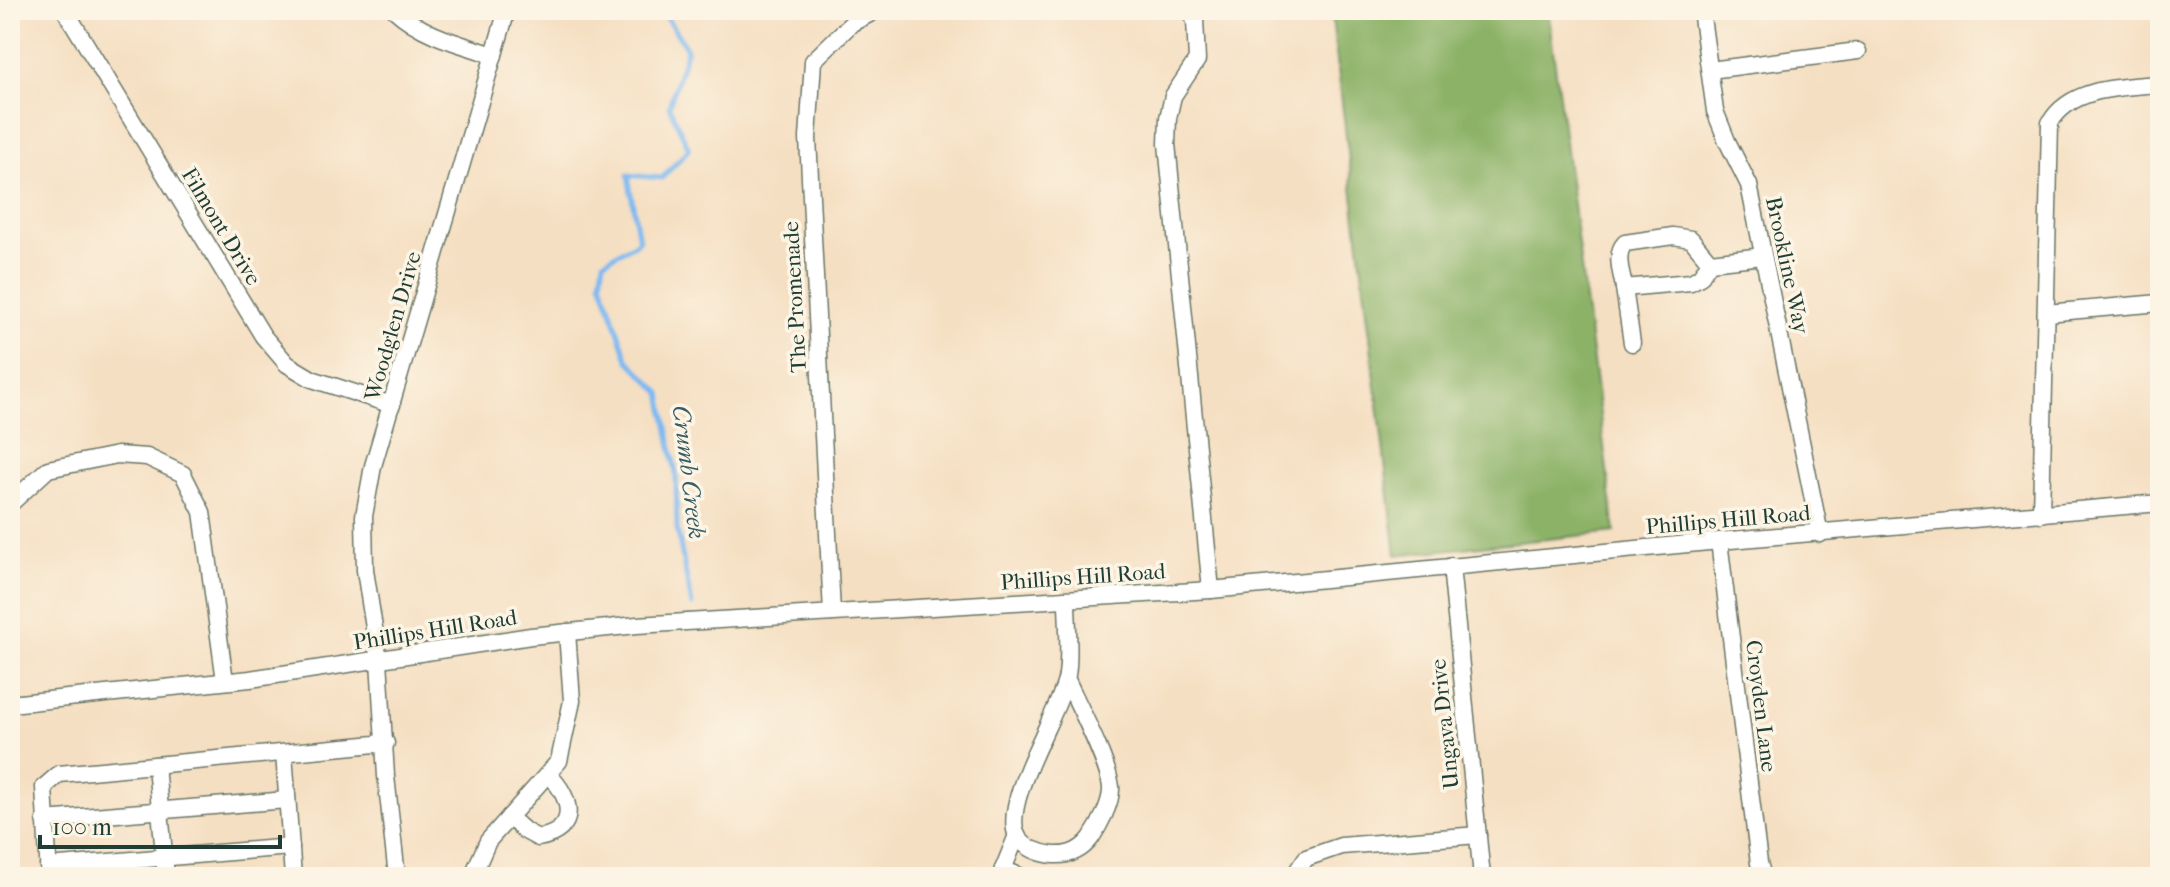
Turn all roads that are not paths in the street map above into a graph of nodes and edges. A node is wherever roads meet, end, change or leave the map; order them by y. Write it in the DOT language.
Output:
graph roads {
  1 [pos="65,10"];
  2 [pos="395,10"];
  3 [pos="507,10"];
  4 [pos="877,10"];
  5 [pos="1188,10"];
  6 [pos="1701,10"];
  7 [pos="1858,51"];
  8 [pos="494,55"];
  9 [pos="1710,70"];
  10 [pos="2160,84"];
  11 [pos="1763,256"];
  12 [pos="1710,262"];
  13 [pos="1624,288"];
  14 [pos="2160,303"];
  15 [pos="2046,313"];
  16 [pos="1632,343"];
  17 [pos="392,405"];
  18 [pos="2160,503"];
  19 [pos="10,504"];
  20 [pos="2041,514"];
  21 [pos="1820,534"];
  22 [pos="1719,541"];
  23 [pos="1451,566"];
  24 [pos="1211,590"];
  25 [pos="1067,600"];
  26 [pos="832,613"];
  27 [pos="567,632"];
  28 [pos="379,660"];
  29 [pos="1067,680"];
  30 [pos="225,681"];
  31 [pos="10,704"];
  32 [pos="386,743"];
  33 [pos="284,753"];
  34 [pos="156,765"];
  35 [pos="548,774"];
  36 [pos="287,800"];
  37 [pos="160,812"];
  38 [pos="509,817"];
  39 [pos="45,820"];
  40 [pos="1017,835"];
  41 [pos="1478,835"];
  42 [pos="291,847"];
  43 [pos="164,858"];
  44 [pos="49,872"];
  45 [pos="1002,873"];
  46 [pos="166,877"];
  47 [pos="293,877"];
  48 [pos="397,877"];
  49 [pos="472,877"];
  50 [pos="1022,877"];
  51 [pos="1293,877"];
  52 [pos="1482,877"];
  53 [pos="1763,877"];
  1 -- 17 [label="street, Filmont Drive"];
  2 -- 8 [label="street"];
  3 -- 8 [label="street, Woodglen Drive"];
  4 -- 26 [label="street, The Promenade"];
  5 -- 24 [label="street"];
  6 -- 9 [label="street, Brookline Way"];
  7 -- 9 [label="street"];
  8 -- 17 [label="street, Woodglen Drive"];
  9 -- 11 [label="street, Brookline Way"];
  10 -- 15 [label="street"];
  11 -- 12 [label="street"];
  11 -- 21 [label="street, Brookline Way"];
  12 -- 13 [label="street"];
  12 -- 13 [label="street"];
  13 -- 16 [label="street"];
  14 -- 15 [label="street"];
  15 -- 20 [label="street"];
  17 -- 28 [label="street, Woodglen Drive"];
  18 -- 20 [label="street, Phillips Hill Road"];
  19 -- 30 [label="street"];
  20 -- 21 [label="street, Phillips Hill Road"];
  21 -- 22 [label="street, Phillips Hill Road"];
  22 -- 23 [label="street, Phillips Hill Road"];
  22 -- 53 [label="street, Croyden Lane"];
  23 -- 24 [label="street, Phillips Hill Road"];
  23 -- 41 [label="street, Ungava Drive"];
  24 -- 25 [label="street, Phillips Hill Road"];
  25 -- 26 [label="street, Phillips Hill Road"];
  25 -- 29 [label="street"];
  26 -- 27 [label="street, Phillips Hill Road"];
  27 -- 28 [label="street, Phillips Hill Road"];
  27 -- 35 [label="street"];
  28 -- 30 [label="street, Phillips Hill Road"];
  28 -- 32 [label="street, Woodglen Drive"];
  29 -- 40 [label="street"];
  29 -- 40 [label="street"];
  30 -- 31 [label="street, Phillips Hill Road"];
  32 -- 33 [label="street"];
  32 -- 48 [label="street, Woodglen Drive"];
  33 -- 34 [label="street"];
  33 -- 36 [label="street"];
  34 -- 37 [label="street"];
  34 -- 39 [label="street"];
  35 -- 38 [label="street"];
  35 -- 38 [label="street"];
  36 -- 37 [label="street"];
  36 -- 42 [label="street"];
  37 -- 39 [label="street"];
  37 -- 43 [label="street"];
  38 -- 49 [label="street"];
  39 -- 44 [label="street"];
  40 -- 45 [label="street"];
  41 -- 51 [label="street"];
  41 -- 52 [label="street, Ungava Drive"];
  42 -- 43 [label="street"];
  42 -- 47 [label="street"];
  43 -- 44 [label="street"];
  43 -- 46 [label="street"];
  45 -- 50 [label="street"];
}
